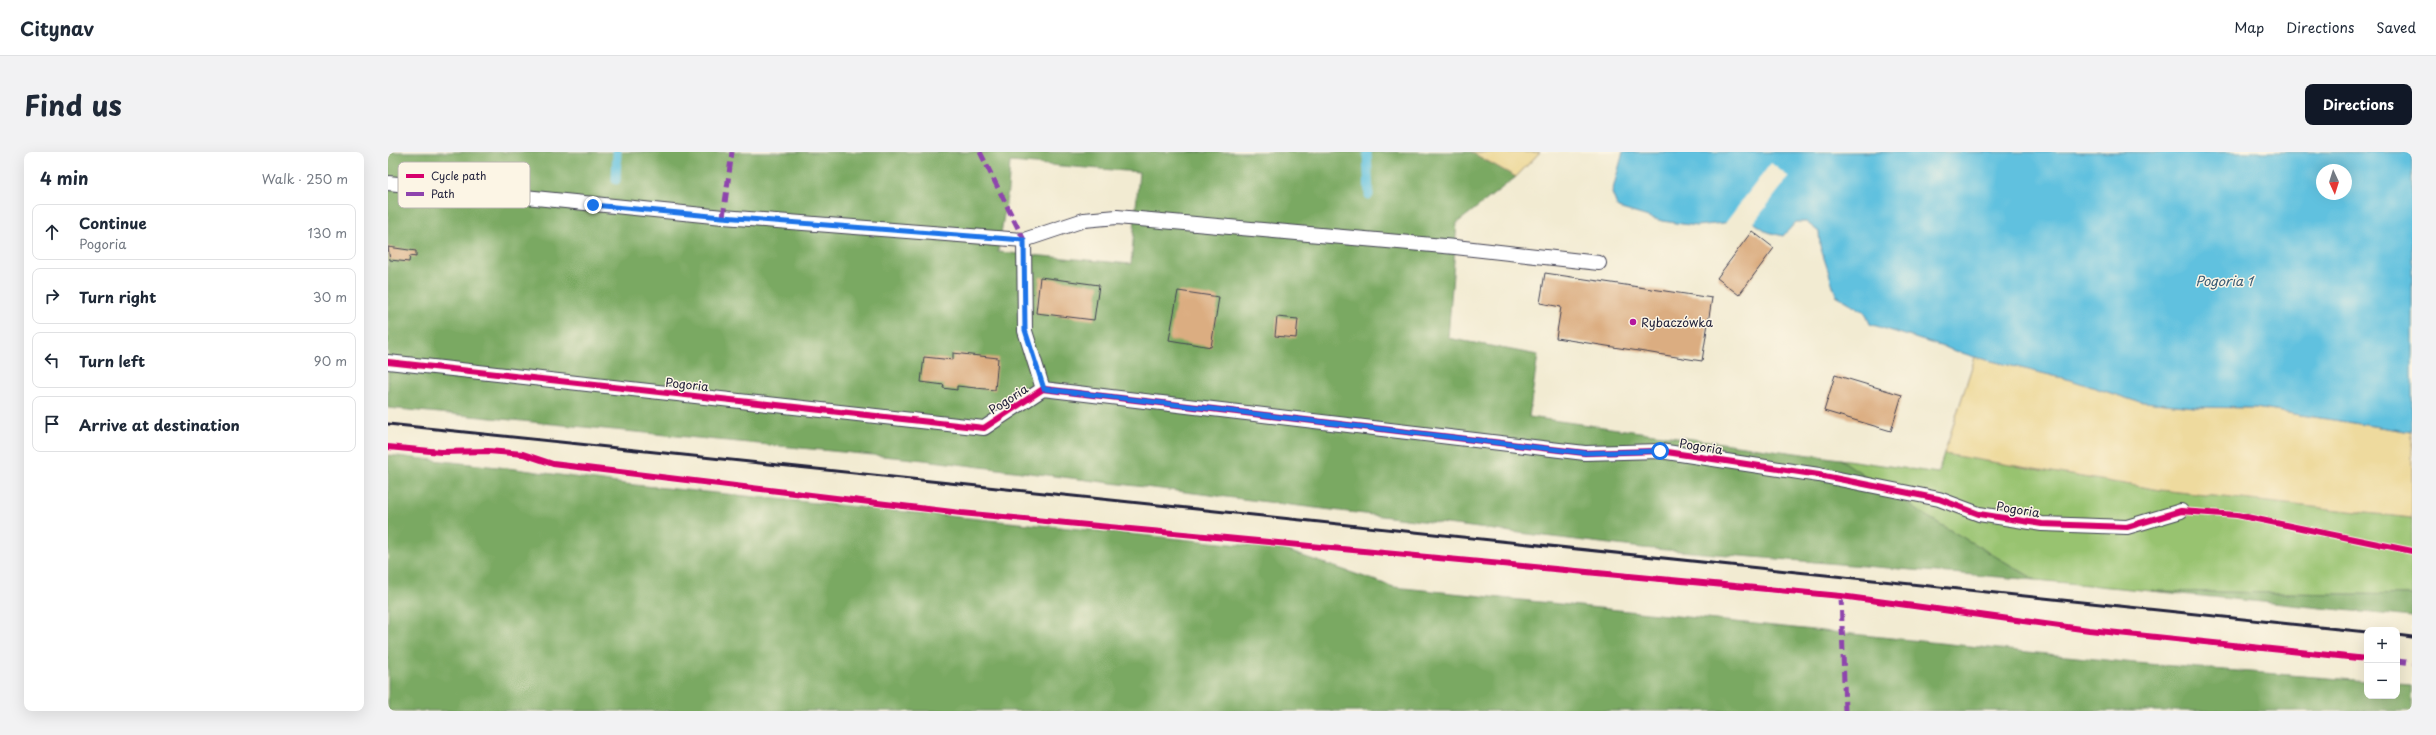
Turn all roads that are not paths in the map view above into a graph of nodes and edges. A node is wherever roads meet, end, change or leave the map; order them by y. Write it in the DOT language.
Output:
graph roads {
  1 [pos="388,183"];
  2 [pos="398,184"];
  3 [pos="530,197"];
  4 [pos="1024,240"];
  5 [pos="1599,263"];
  6 [pos="388,362"];
  7 [pos="1044,389"];
  8 [pos="2181,511"];
  1 -- 2 [label="lane"];
  3 -- 4 [label="lane"];
  4 -- 5 [label="lane"];
  4 -- 7 [label="lane"];
  6 -- 7 [label="lane, Pogoria"];
  7 -- 8 [label="lane, Pogoria"];
}
